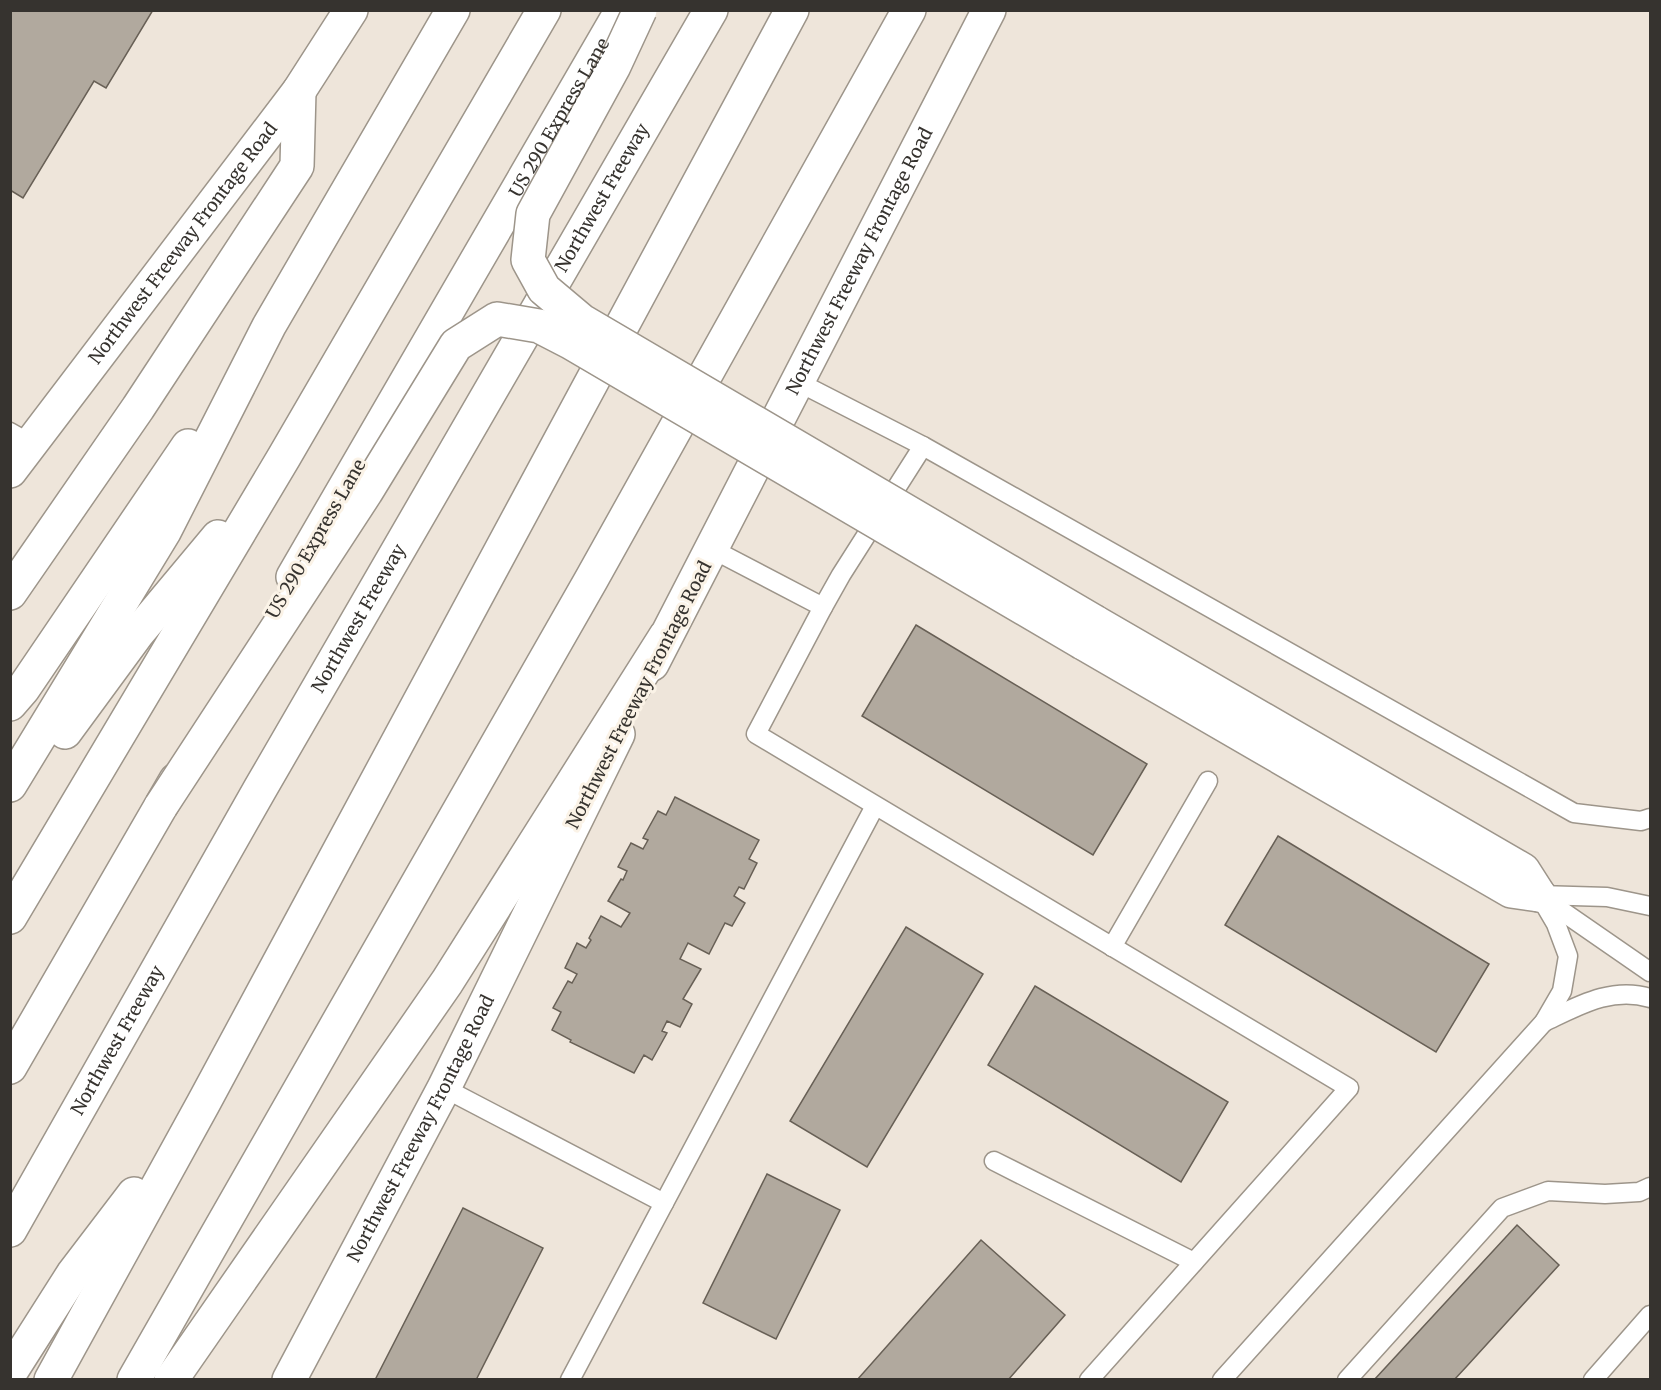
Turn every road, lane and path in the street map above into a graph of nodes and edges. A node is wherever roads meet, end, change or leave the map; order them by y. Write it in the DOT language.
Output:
graph roads {
  1 [pos="351,10"];
  2 [pos="453,10"];
  3 [pos="544,10"];
  4 [pos="622,10"];
  5 [pos="640,10"];
  6 [pos="711,10"];
  7 [pos="792,10"];
  8 [pos="909,10"];
  9 [pos="989,10"];
  10 [pos="299,91"];
  11 [pos="269,326"];
  12 [pos="798,382"];
  13 [pos="21,438"];
  14 [pos="923,446"];
  15 [pos="284,457"];
  16 [pos="10,471"];
  17 [pos="712,549"];
  18 [pos="10,593"];
  19 [pos="824,607"];
  20 [pos="1089,633"];
  21 [pos="665,637"];
  22 [pos="10,704"];
  23 [pos="1208,781"];
  24 [pos="10,785"];
  25 [pos="10,801"];
  26 [pos="161,806"];
  27 [pos="875,806"];
  28 [pos="1650,818"];
  29 [pos="1539,895"];
  30 [pos="1650,906"];
  31 [pos="10,917"];
  32 [pos="1112,947"];
  33 [pos="1650,972"];
  34 [pos="1650,998"];
  35 [pos="1544,1022"];
  36 [pos="10,1067"];
  37 [pos="444,1088"];
  38 [pos="203,1104"];
  39 [pos="994,1161"];
  40 [pos="1650,1186"];
  41 [pos="664,1203"];
  42 [pos="10,1230"];
  43 [pos="1194,1262"];
  44 [pos="1650,1316"];
  45 [pos="10,1373"];
  46 [pos="1596,1378"];
  47 [pos="51,1380"];
  48 [pos="134,1380"];
  49 [pos="171,1380"];
  50 [pos="289,1380"];
  51 [pos="570,1380"];
  52 [pos="1089,1380"];
  53 [pos="1222,1380"];
  54 [pos="1347,1380"];
  1 -- 10 [label="main road, Northwest Freeway Frontage Road"];
  2 -- 11 [label="main road"];
  3 -- 15 [label="main road"];
  4 -- 26 [label="main road, US 290 Express Lane, bridge"];
  5 -- 20 [label="main road, bridge"];
  6 -- 42 [label="main road, Northwest Freeway"];
  7 -- 38 [label="main road"];
  8 -- 48 [label="main road"];
  9 -- 12 [label="main road, Northwest Freeway Frontage Road"];
  10 -- 13 [label="main road, Northwest Freeway Frontage Road"];
  10 -- 18 [label="main road"];
  11 -- 22 [label="main road"];
  11 -- 24 [label="main road"];
  12 -- 14 [label="lane"];
  12 -- 17 [label="main road, Northwest Freeway Frontage Road"];
  13 -- 16 [label="main road, Northwest Freeway Frontage Road"];
  14 -- 19 [label="lane"];
  14 -- 28 [label="lane"];
  15 -- 25 [label="main road"];
  15 -- 31 [label="main road"];
  17 -- 19 [label="lane"];
  17 -- 21 [label="main road, Northwest Freeway Frontage Road"];
  19 -- 27 [label="lane"];
  20 -- 26 [label="main road, bridge"];
  20 -- 29 [label="main road"];
  21 -- 37 [label="main road, Northwest Freeway Frontage Road"];
  21 -- 49 [label="main road"];
  23 -- 32 [label="lane"];
  26 -- 36 [label="main road, US 290 Express Lane"];
  27 -- 32 [label="lane"];
  27 -- 41 [label="lane"];
  29 -- 30 [label="lane"];
  29 -- 33 [label="lane"];
  29 -- 35 [label="lane"];
  32 -- 43 [label="lane"];
  34 -- 35 [label="lane"];
  35 -- 53 [label="lane"];
  37 -- 41 [label="lane"];
  37 -- 50 [label="main road, Northwest Freeway Frontage Road"];
  38 -- 45 [label="main road"];
  38 -- 47 [label="main road"];
  39 -- 43 [label="lane"];
  40 -- 54 [label="lane"];
  41 -- 51 [label="lane"];
  43 -- 52 [label="lane"];
  44 -- 46 [label="lane"];
}
